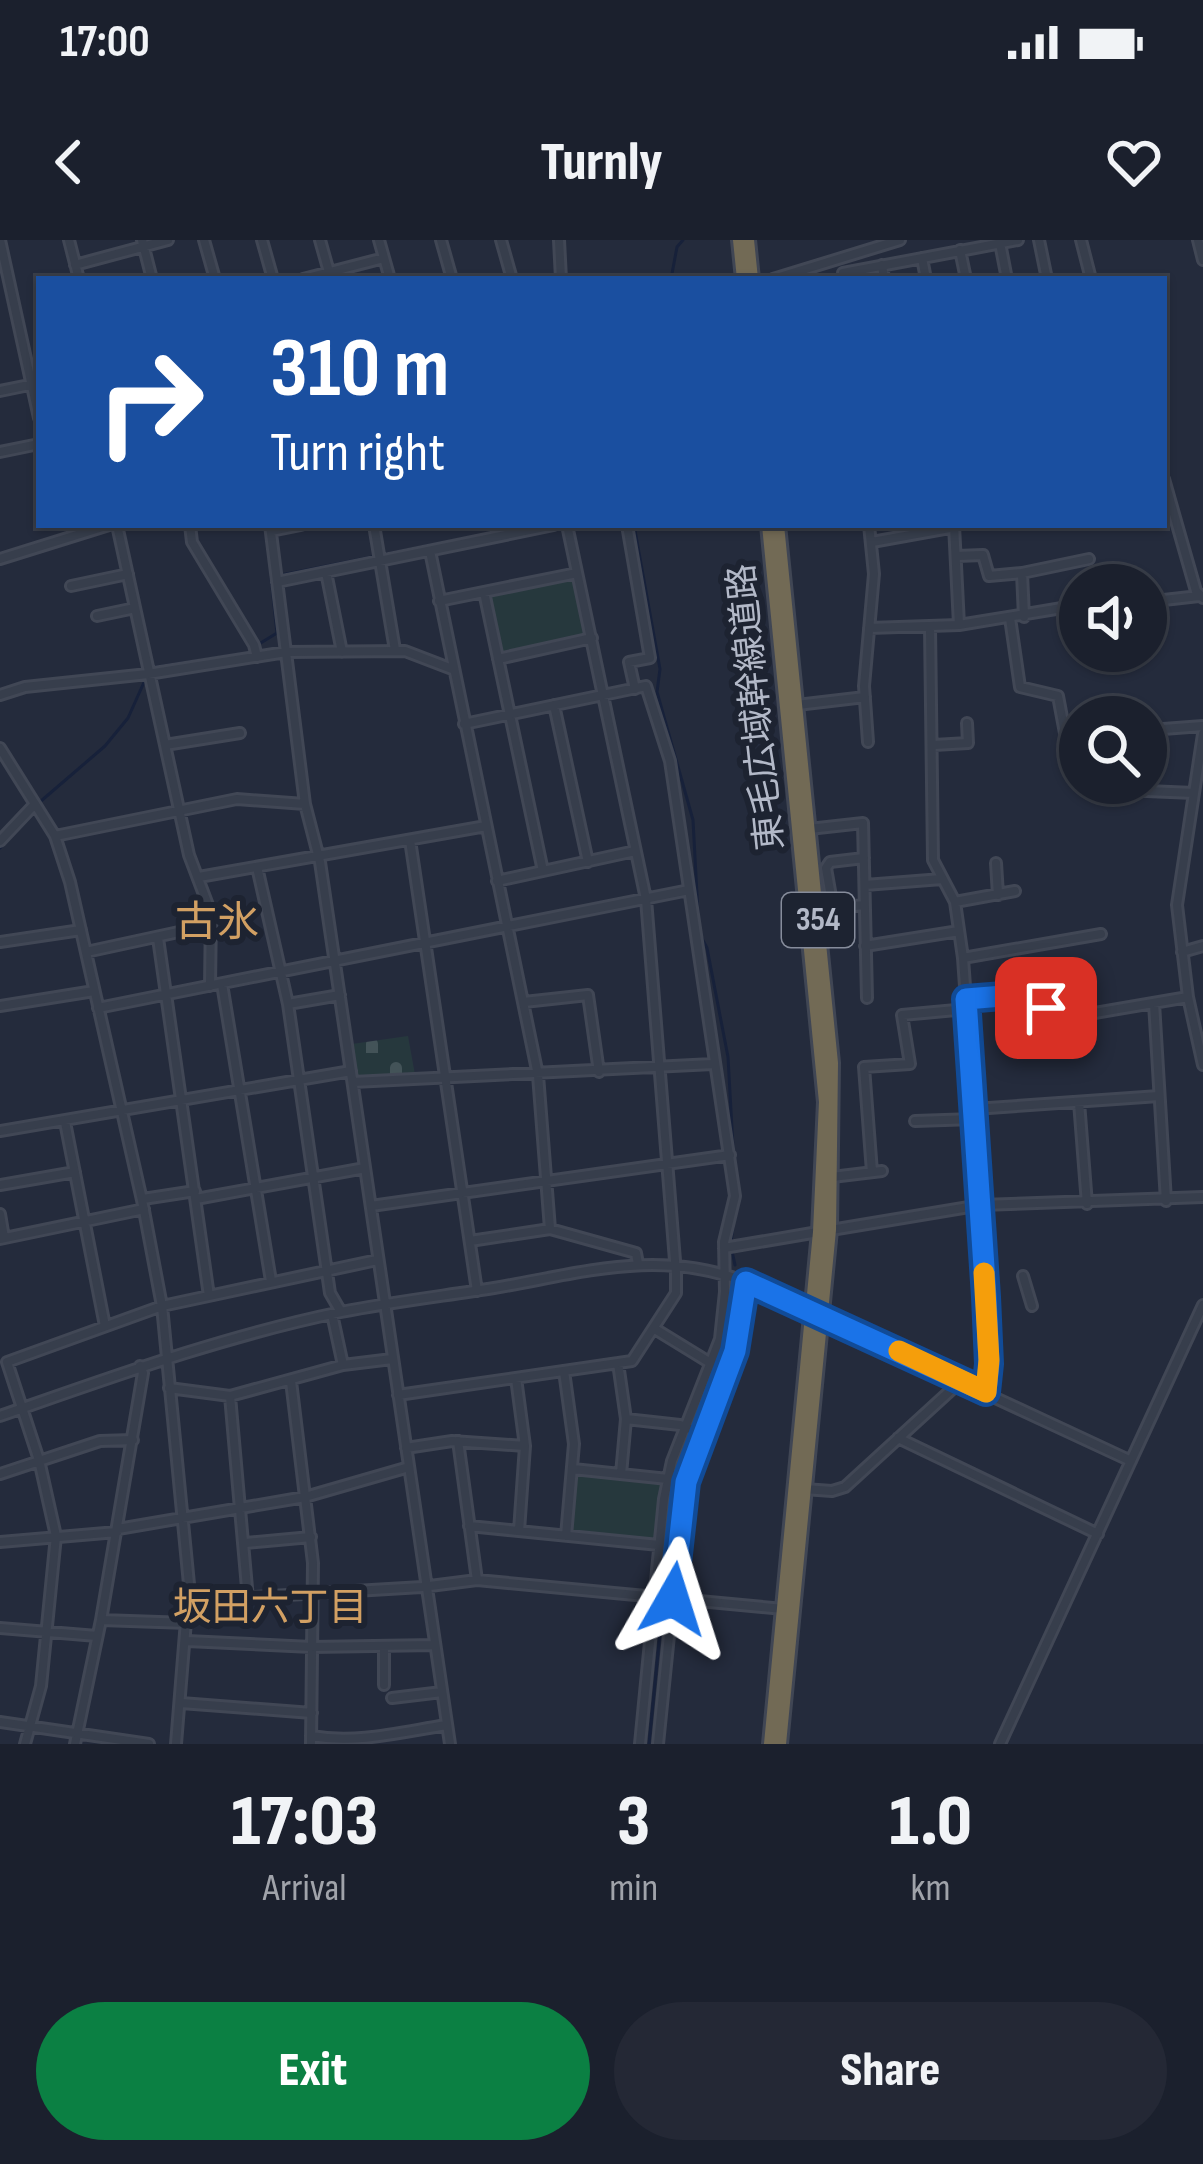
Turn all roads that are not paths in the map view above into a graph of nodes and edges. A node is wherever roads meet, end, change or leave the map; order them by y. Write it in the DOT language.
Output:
graph roads {
  1 [pos="0,240"];
  2 [pos="69,240"];
  3 [pos="168,240"];
  4 [pos="204,240"];
  5 [pos="262,240"];
  6 [pos="320,240"];
  7 [pos="379,240"];
  8 [pos="441,240"];
  9 [pos="501,240"];
  10 [pos="559,240"];
  11 [pos="739,240"];
  12 [pos="748,240"];
  13 [pos="900,240"];
  14 [pos="1018,240"];
  15 [pos="1039,240"];
  16 [pos="1081,240"];
  17 [pos="1198,240"];
  18 [pos="1000,243"];
  19 [pos="143,244"];
  20 [pos="960,250"];
  21 [pos="384,258"];
  22 [pos="922,258"];
  23 [pos="838,260"];
  24 [pos="1203,260"];
  25 [pos="75,265"];
  26 [pos="882,265"];
  27 [pos="329,272"];
  28 [pos="78,276"];
  29 [pos="151,276"];
  30 [pos="214,276"];
  31 [pos="272,276"];
  32 [pos="314,276"];
  33 [pos="389,276"];
  34 [pos="451,276"];
  35 [pos="511,276"];
  36 [pos="561,276"];
  37 [pos="747,276"];
  38 [pos="748,276"];
  39 [pos="783,276"];
  40 [pos="843,276"];
  41 [pos="884,276"];
  42 [pos="925,276"];
  43 [pos="965,276"];
  44 [pos="1006,276"];
  45 [pos="1046,276"];
  46 [pos="1090,276"];
  47 [pos="36,384"];
  48 [pos="0,391"];
  49 [pos="36,445"];
  50 [pos="0,452"];
  51 [pos="1167,489"];
  52 [pos="103,528"];
  53 [pos="114,528"];
  54 [pos="190,528"];
  55 [pos="271,528"];
  56 [pos="374,528"];
  57 [pos="568,528"];
  58 [pos="628,528"];
  59 [pos="768,528"];
  60 [pos="778,528"];
  61 [pos="870,528"];
  62 [pos="904,528"];
  63 [pos="937,528"];
  64 [pos="954,528"];
  65 [pos="515,529"];
  66 [pos="906,537"];
  67 [pos="872,542"];
  68 [pos="430,551"];
  69 [pos="958,556"];
  70 [pos="0,559"];
  71 [pos="1089,560"];
  72 [pos="379,561"];
  73 [pos="326,572"];
  74 [pos="577,573"];
  75 [pos="1022,573"];
  76 [pos="128,574"];
  77 [pos="277,582"];
  78 [pos="70,586"];
  79 [pos="484,592"];
  80 [pos="1201,597"];
  81 [pos="1167,600"];
  82 [pos="440,601"];
  83 [pos="135,608"];
  84 [pos="1059,610"];
  85 [pos="97,616"];
  86 [pos="1024,617"];
  87 [pos="1010,619"];
  88 [pos="959,625"];
  89 [pos="930,627"];
  90 [pos="869,628"];
  91 [pos="592,638"];
  92 [pos="395,650"];
  93 [pos="286,652"];
  94 [pos="342,652"];
  95 [pos="257,657"];
  96 [pos="498,659"];
  97 [pos="452,669"];
  98 [pos="148,674"];
  99 [pos="635,688"];
  100 [pos="0,695"];
  101 [pos="603,695"];
  102 [pos="865,697"];
  103 [pos="1059,701"];
  104 [pos="554,705"];
  105 [pos="797,705"];
  106 [pos="511,713"];
  107 [pos="967,723"];
  108 [pos="464,724"];
  109 [pos="1167,732"];
  110 [pos="240,733"];
  111 [pos="1203,737"];
  112 [pos="868,742"];
  113 [pos="165,745"];
  114 [pos="934,745"];
  115 [pos="0,748"];
  116 [pos="1167,792"];
  117 [pos="1194,793"];
  118 [pos="34,804"];
  119 [pos="305,804"];
  120 [pos="180,810"];
  121 [pos="486,826"];
  122 [pos="809,829"];
  123 [pos="55,836"];
  124 [pos="410,840"];
  125 [pos="0,841"];
  126 [pos="635,851"];
  127 [pos="319,854"];
  128 [pos="864,857"];
  129 [pos="588,862"];
  130 [pos="996,863"];
  131 [pos="257,867"];
  132 [pos="543,871"];
  133 [pos="200,877"];
  134 [pos="942,879"];
  135 [pos="497,881"];
  136 [pos="865,885"];
  137 [pos="689,890"];
  138 [pos="1015,891"];
  139 [pos="998,895"];
  140 [pos="646,899"];
  141 [pos="955,902"];
  142 [pos="864,905"];
  143 [pos="211,925"];
  144 [pos="81,929"];
  145 [pos="507,929"];
  146 [pos="959,931"];
  147 [pos="1101,934"];
  148 [pos="158,938"];
  149 [pos="0,942"];
  150 [pos="426,944"];
  151 [pos="865,946"];
  152 [pos="1203,946"];
  153 [pos="86,952"];
  154 [pos="1183,952"];
  155 [pos="963,958"];
  156 [pos="335,963"];
  157 [pos="282,974"];
  158 [pos="223,984"];
  159 [pos="209,986"];
  160 [pos="94,992"];
  161 [pos="167,994"];
  162 [pos="340,995"];
  163 [pos="1188,997"];
  164 [pos="868,998"];
  165 [pos="524,1002"];
  166 [pos="288,1004"];
  167 [pos="967,1004"];
  168 [pos="1154,1004"];
  169 [pos="0,1006"];
  170 [pos="98,1008"];
  171 [pos="1202,1059"];
  172 [pos="713,1064"];
  173 [pos="659,1067"];
  174 [pos="599,1072"];
  175 [pos="538,1075"];
  176 [pos="352,1076"];
  177 [pos="446,1078"];
  178 [pos="301,1079"];
  179 [pos="241,1090"];
  180 [pos="1159,1096"];
  181 [pos="181,1101"];
  182 [pos="1079,1102"];
  183 [pos="122,1111"];
  184 [pos="974,1114"];
  185 [pos="915,1121"];
  186 [pos="65,1122"];
  187 [pos="0,1131"];
  188 [pos="730,1155"];
  189 [pos="667,1162"];
  190 [pos="365,1168"];
  191 [pos="75,1172"];
  192 [pos="832,1177"];
  193 [pos="314,1178"];
  194 [pos="548,1180"];
  195 [pos="0,1186"];
  196 [pos="257,1187"];
  197 [pos="463,1193"];
  198 [pos="195,1195"];
  199 [pos="1203,1197"];
  200 [pos="1166,1201"];
  201 [pos="143,1204"];
  202 [pos="1087,1204"];
  203 [pos="981,1205"];
  204 [pos="370,1206"];
  205 [pos="0,1214"];
  206 [pos="85,1222"];
  207 [pos="550,1229"];
  208 [pos="824,1231"];
  209 [pos="2,1238"];
  210 [pos="470,1240"];
  211 [pos="724,1248"];
  212 [pos="377,1260"];
  213 [pos="674,1263"];
  214 [pos="638,1264"];
  215 [pos="327,1270"];
  216 [pos="726,1274"];
  217 [pos="1023,1276"];
  218 [pos="271,1281"];
  219 [pos="746,1282"];
  220 [pos="477,1291"];
  221 [pos="209,1296"];
  222 [pos="384,1305"];
  223 [pos="1203,1305"];
  224 [pos="162,1306"];
  225 [pos="1032,1306"];
  226 [pos="337,1313"];
  227 [pos="817,1314"];
  228 [pos="105,1327"];
  229 [pos="655,1329"];
  230 [pos="166,1357"];
  231 [pos="392,1359"];
  232 [pos="618,1364"];
  233 [pos="712,1364"];
  234 [pos="343,1365"];
  235 [pos="140,1366"];
  236 [pos="564,1371"];
  237 [pos="516,1378"];
  238 [pos="962,1380"];
  239 [pos="290,1381"];
  240 [pos="169,1388"];
  241 [pos="986,1392"];
  242 [pos="398,1395"];
  243 [pos="230,1396"];
  244 [pos="22,1408"];
  245 [pos="0,1416"];
  246 [pos="626,1420"];
  247 [pos="686,1426"];
  248 [pos="703,1433"];
  249 [pos="898,1438"];
  250 [pos="133,1440"];
  251 [pos="458,1441"];
  252 [pos="525,1446"];
  253 [pos="406,1448"];
  254 [pos="39,1460"];
  255 [pos="1131,1462"];
  256 [pos="409,1467"];
  257 [pos="573,1469"];
  258 [pos="0,1474"];
  259 [pos="621,1474"];
  260 [pos="668,1479"];
  261 [pos="804,1489"];
  262 [pos="304,1497"];
  263 [pos="242,1508"];
  264 [pos="184,1518"];
  265 [pos="469,1526"];
  266 [pos="118,1531"];
  267 [pos="519,1531"];
  268 [pos="1098,1534"];
  269 [pos="566,1536"];
  270 [pos="56,1537"];
  271 [pos="310,1537"];
  272 [pos="0,1542"];
  273 [pos="246,1543"];
  274 [pos="659,1545"];
  275 [pos="477,1580"];
  276 [pos="427,1587"];
  277 [pos="314,1594"];
  278 [pos="655,1598"];
  279 [pos="248,1599"];
  280 [pos="673,1599"];
  281 [pos="189,1601"];
  282 [pos="784,1610"];
  283 [pos="101,1620"];
  284 [pos="188,1622"];
  285 [pos="0,1628"];
  286 [pos="45,1632"];
  287 [pos="98,1636"];
  288 [pos="187,1641"];
  289 [pos="435,1645"];
  290 [pos="384,1646"];
  291 [pos="312,1647"];
  292 [pos="385,1685"];
  293 [pos="442,1692"];
  294 [pos="392,1698"];
  295 [pos="181,1703"];
  296 [pos="312,1713"];
  297 [pos="0,1722"];
  298 [pos="447,1725"];
  299 [pos="28,1726"];
  300 [pos="76,1738"];
  301 [pos="311,1740"];
  302 [pos="25,1744"];
  303 [pos="149,1744"];
  304 [pos="176,1744"];
  305 [pos="450,1744"];
  306 [pos="640,1744"];
  307 [pos="658,1744"];
  308 [pos="770,1744"];
  309 [pos="780,1744"];
  310 [pos="1000,1744"];
  1 -- 47 [label="street"];
  2 -- 25 [label="street"];
  3 -- 19 [label="street"];
  4 -- 30 [label="street"];
  5 -- 31 [label="street"];
  6 -- 27 [label="street"];
  7 -- 21 [label="street"];
  8 -- 34 [label="street"];
  9 -- 35 [label="street"];
  10 -- 36 [label="street"];
  11 -- 37 [label="highway"];
  12 -- 38 [label="highway"];
  13 -- 23 [label="street"];
  14 -- 18 [label="street"];
  15 -- 45 [label="street"];
  16 -- 46 [label="street"];
  17 -- 24 [label="street"];
  18 -- 20 [label="street"];
  18 -- 44 [label="street"];
  19 -- 25 [label="street"];
  19 -- 29 [label="street"];
  20 -- 22 [label="street"];
  20 -- 43 [label="street"];
  21 -- 27 [label="street"];
  21 -- 33 [label="street"];
  22 -- 26 [label="street"];
  22 -- 42 [label="street"];
  23 -- 39 [label="street"];
  23 -- 40 [label="street"];
  25 -- 28 [label="street"];
  26 -- 40 [label="street"];
  26 -- 41 [label="street"];
  27 -- 32 [label="street"];
  47 -- 48 [label="street"];
  49 -- 50 [label="street"];
  51 -- 80 [label="street"];
  52 -- 70 [label="street"];
  53 -- 76 [label="street"];
  54 -- 95 [label="street"];
  55 -- 77 [label="street"];
  56 -- 72 [label="street"];
  57 -- 74 [label="street"];
  58 -- 99 [label="street"];
  59 -- 208 [label="highway, 東毛広域幹線道路 / 354"];
  60 -- 105 [label="highway, 東毛広域幹線道路 / 354"];
  61 -- 67 [label="street"];
  62 -- 66 [label="street"];
  63 -- 66 [label="street"];
  64 -- 69 [label="street"];
  65 -- 68 [label="street"];
  66 -- 67 [label="street"];
  67 -- 90 [label="street"];
  68 -- 72 [label="street"];
  68 -- 82 [label="street"];
  69 -- 75 [label="street"];
  69 -- 88 [label="street"];
  71 -- 75 [label="street"];
  72 -- 73 [label="street"];
  72 -- 92 [label="street"];
  73 -- 77 [label="street"];
  73 -- 94 [label="street"];
  74 -- 79 [label="street"];
  74 -- 91 [label="street"];
  75 -- 86 [label="street"];
  76 -- 78 [label="street"];
  76 -- 83 [label="street"];
  77 -- 93 [label="street"];
  79 -- 82 [label="street"];
  79 -- 96 [label="street"];
  80 -- 81 [label="street"];
  82 -- 97 [label="street"];
  83 -- 85 [label="street"];
  83 -- 98 [label="street"];
  84 -- 86 [label="street"];
  86 -- 87 [label="street"];
  87 -- 88 [label="street"];
  87 -- 103 [label="street"];
  88 -- 89 [label="street"];
  89 -- 90 [label="street"];
  89 -- 114 [label="street"];
  90 -- 102 [label="street"];
  91 -- 96 [label="street"];
  91 -- 101 [label="street"];
  92 -- 94 [label="street"];
  92 -- 97 [label="street"];
  93 -- 94 [label="street"];
  93 -- 95 [label="street"];
  93 -- 119 [label="street"];
  95 -- 98 [label="street"];
  96 -- 106 [label="street"];
  97 -- 108 [label="street"];
  98 -- 100 [label="street"];
  98 -- 113 [label="street"];
  99 -- 101 [label="street"];
  99 -- 137 [label="street"];
  101 -- 104 [label="street"];
  101 -- 126 [label="street"];
  102 -- 105 [label="street"];
  102 -- 112 [label="street"];
  104 -- 106 [label="street"];
  104 -- 129 [label="street"];
  105 -- 122 [label="highway, 東毛広域幹線道路 / 354"];
  106 -- 108 [label="street"];
  106 -- 132 [label="street"];
  107 -- 114 [label="street"];
  108 -- 121 [label="street"];
  109 -- 111 [label="street"];
  110 -- 113 [label="street"];
  111 -- 117 [label="street"];
  113 -- 120 [label="street"];
  114 -- 134 [label="street"];
  115 -- 118 [label="street"];
  116 -- 117 [label="street"];
  117 -- 154 [label="street"];
  118 -- 123 [label="street"];
  118 -- 125 [label="street"];
  119 -- 120 [label="street"];
  119 -- 127 [label="street"];
  120 -- 123 [label="street"];
  120 -- 133 [label="street"];
  121 -- 124 [label="street"];
  121 -- 135 [label="street"];
  122 -- 128 [label="street"];
  122 -- 192 [label="highway, 東毛広域幹線道路 / 354"];
  123 -- 144 [label="street"];
  124 -- 127 [label="street"];
  124 -- 150 [label="street"];
  126 -- 129 [label="street"];
  126 -- 140 [label="street"];
  127 -- 131 [label="street"];
  127 -- 156 [label="street"];
  128 -- 136 [label="street"];
  128 -- 142 [label="street"];
  129 -- 132 [label="street"];
  130 -- 139 [label="street"];
  131 -- 133 [label="street"];
  131 -- 157 [label="street"];
  132 -- 135 [label="street"];
  133 -- 143 [label="street"];
  134 -- 136 [label="street"];
  134 -- 141 [label="street"];
  135 -- 145 [label="street"];
  136 -- 142 [label="street"];
  137 -- 140 [label="street"];
  137 -- 172 [label="street"];
  138 -- 139 [label="street"];
  139 -- 141 [label="street"];
  140 -- 145 [label="street"];
  140 -- 173 [label="street"];
  141 -- 146 [label="street"];
  142 -- 151 [label="street"];
  143 -- 148 [label="street"];
  143 -- 159 [label="street"];
  144 -- 149 [label="street"];
  144 -- 153 [label="street"];
  145 -- 150 [label="street"];
  145 -- 165 [label="street"];
  146 -- 151 [label="street"];
  146 -- 155 [label="street"];
  147 -- 155 [label="street"];
  148 -- 153 [label="street"];
  148 -- 161 [label="street"];
  150 -- 156 [label="street"];
  150 -- 177 [label="street"];
  151 -- 164 [label="street"];
  152 -- 154 [label="street"];
  153 -- 160 [label="street"];
  154 -- 163 [label="street"];
  155 -- 167 [label="street"];
  156 -- 157 [label="street"];
  156 -- 162 [label="street"];
  157 -- 158 [label="street"];
  157 -- 166 [label="street"];
  158 -- 159 [label="street"];
  158 -- 179 [label="street"];
  159 -- 161 [label="street"];
  160 -- 169 [label="street"];
  160 -- 170 [label="street"];
  161 -- 170 [label="street"];
  161 -- 181 [label="street"];
  162 -- 166 [label="street"];
  162 -- 176 [label="street"];
  163 -- 168 [label="street"];
  163 -- 171 [label="street"];
  165 -- 174 [label="street"];
  165 -- 175 [label="street"];
  166 -- 178 [label="street"];
  167 -- 168 [label="street"];
  167 -- 184 [label="street"];
  167 -- 192 [label="street"];
  168 -- 180 [label="street"];
  170 -- 183 [label="street"];
  172 -- 173 [label="street"];
  172 -- 188 [label="street"];
  173 -- 174 [label="street"];
  173 -- 189 [label="street"];
  174 -- 175 [label="street"];
  175 -- 177 [label="street"];
  175 -- 194 [label="street"];
  176 -- 177 [label="street"];
  176 -- 178 [label="street"];
  176 -- 190 [label="street"];
  177 -- 197 [label="street"];
  178 -- 179 [label="street"];
  178 -- 193 [label="street"];
  179 -- 181 [label="street"];
  179 -- 196 [label="street"];
  180 -- 182 [label="street"];
  180 -- 200 [label="street"];
  181 -- 183 [label="street"];
  181 -- 198 [label="street"];
  182 -- 184 [label="street"];
  182 -- 202 [label="street"];
  183 -- 186 [label="street"];
  183 -- 201 [label="street"];
  184 -- 185 [label="street"];
  184 -- 203 [label="street"];
  186 -- 187 [label="street"];
  186 -- 191 [label="street"];
  188 -- 189 [label="street"];
  188 -- 211 [label="street"];
  189 -- 194 [label="street"];
  189 -- 213 [label="street"];
  190 -- 193 [label="street"];
  190 -- 204 [label="street"];
  191 -- 195 [label="street"];
  191 -- 206 [label="street"];
  192 -- 208 [label="highway, 東毛広域幹線道路 / 354"];
  193 -- 196 [label="street"];
  193 -- 215 [label="street"];
  194 -- 197 [label="street"];
  194 -- 207 [label="street"];
  196 -- 198 [label="street"];
  196 -- 218 [label="street"];
  197 -- 204 [label="street"];
  197 -- 210 [label="street"];
  198 -- 201 [label="street"];
  198 -- 221 [label="street"];
  199 -- 200 [label="street"];
  200 -- 202 [label="street"];
  201 -- 206 [label="street"];
  201 -- 224 [label="street"];
  202 -- 203 [label="street"];
  203 -- 208 [label="street"];
  203 -- 241 [label="street"];
  204 -- 212 [label="street"];
  205 -- 209 [label="street"];
  206 -- 209 [label="street"];
  206 -- 228 [label="street"];
  207 -- 210 [label="street"];
  207 -- 214 [label="street"];
  208 -- 211 [label="street"];
  208 -- 227 [label="highway, 東毛広域幹線道路 / 354"];
  210 -- 220 [label="street"];
  211 -- 216 [label="street"];
  212 -- 215 [label="street"];
  212 -- 222 [label="street"];
  213 -- 214 [label="street"];
  213 -- 216 [label="street"];
  213 -- 229 [label="street"];
  214 -- 220 [label="street"];
  215 -- 218 [label="street"];
  215 -- 226 [label="street"];
  216 -- 219 [label="street"];
  216 -- 233 [label="street"];
  217 -- 225 [label="street"];
  218 -- 221 [label="street"];
  219 -- 227 [label="street"];
  219 -- 248 [label="street"];
  220 -- 222 [label="street"];
  221 -- 224 [label="street"];
  222 -- 226 [label="street"];
  222 -- 231 [label="street"];
  223 -- 255 [label="street"];
  224 -- 228 [label="street"];
  224 -- 230 [label="street"];
  226 -- 230 [label="street"];
  226 -- 234 [label="street"];
  227 -- 238 [label="street"];
  227 -- 261 [label="highway, 東毛広域幹線道路 / 354"];
  227 -- 282 [label="highway, 東毛広域幹線道路 / 354"];
  228 -- 244 [label="street"];
  229 -- 232 [label="street"];
  229 -- 233 [label="street"];
  230 -- 235 [label="street"];
  230 -- 240 [label="street"];
  231 -- 234 [label="street"];
  231 -- 242 [label="street"];
  232 -- 236 [label="street"];
  232 -- 246 [label="street"];
  233 -- 247 [label="street"];
  234 -- 239 [label="street"];
  235 -- 244 [label="street"];
  235 -- 250 [label="street"];
  236 -- 237 [label="street"];
  236 -- 257 [label="street"];
  237 -- 242 [label="street"];
  237 -- 252 [label="street"];
  238 -- 241 [label="street"];
  238 -- 249 [label="street"];
  239 -- 243 [label="street"];
  239 -- 262 [label="street"];
  240 -- 243 [label="street"];
  240 -- 264 [label="street"];
  241 -- 255 [label="street"];
  242 -- 253 [label="street"];
  243 -- 263 [label="street"];
  244 -- 245 [label="street"];
  244 -- 254 [label="street"];
  246 -- 247 [label="street"];
  246 -- 259 [label="street"];
  247 -- 248 [label="street"];
  247 -- 260 [label="street"];
  248 -- 280 [label="street"];
  249 -- 261 [label="street"];
  249 -- 268 [label="street"];
  250 -- 254 [label="street"];
  250 -- 266 [label="street"];
  251 -- 252 [label="street"];
  251 -- 253 [label="street"];
  251 -- 265 [label="street"];
  252 -- 267 [label="street"];
  253 -- 256 [label="street"];
  254 -- 258 [label="street"];
  254 -- 270 [label="street"];
  255 -- 268 [label="street"];
  256 -- 262 [label="street"];
  256 -- 276 [label="street"];
  257 -- 259 [label="street"];
  257 -- 269 [label="street"];
  259 -- 260 [label="street"];
  260 -- 274 [label="street"];
  261 -- 309 [label="highway, 東毛広域幹線道路 / 354"];
  262 -- 263 [label="street"];
  262 -- 271 [label="street"];
  263 -- 264 [label="street"];
  263 -- 273 [label="street"];
  264 -- 266 [label="street"];
  264 -- 281 [label="street"];
  265 -- 267 [label="street"];
  265 -- 275 [label="street"];
  266 -- 270 [label="street"];
  266 -- 283 [label="street"];
  267 -- 269 [label="street"];
  268 -- 310 [label="street"];
  269 -- 274 [label="street"];
  270 -- 272 [label="street"];
  270 -- 286 [label="street"];
  271 -- 273 [label="street"];
  271 -- 277 [label="street"];
  273 -- 279 [label="street"];
  274 -- 278 [label="street"];
  275 -- 276 [label="street"];
  275 -- 278 [label="street"];
  276 -- 277 [label="street"];
  276 -- 289 [label="street"];
  277 -- 279 [label="street"];
  277 -- 291 [label="street"];
  278 -- 280 [label="street"];
  278 -- 306 [label="street"];
  279 -- 281 [label="street"];
  280 -- 282 [label="street"];
  280 -- 307 [label="street"];
  281 -- 284 [label="street"];
  282 -- 308 [label="highway, 東毛広域幹線道路 / 354"];
  283 -- 284 [label="street"];
  283 -- 287 [label="street"];
  284 -- 288 [label="street"];
  285 -- 286 [label="street"];
  286 -- 287 [label="street"];
  286 -- 299 [label="street"];
  287 -- 300 [label="street"];
  288 -- 291 [label="street"];
  288 -- 295 [label="street"];
  289 -- 290 [label="street"];
  289 -- 293 [label="street"];
  290 -- 291 [label="street"];
  290 -- 292 [label="street"];
  291 -- 296 [label="street"];
  293 -- 294 [label="street"];
  293 -- 298 [label="street"];
  295 -- 296 [label="street"];
  295 -- 304 [label="street"];
  296 -- 301 [label="street"];
  297 -- 299 [label="street"];
  298 -- 301 [label="street"];
  298 -- 305 [label="street"];
  299 -- 300 [label="street"];
  299 -- 302 [label="street"];
  300 -- 303 [label="street"];
}
